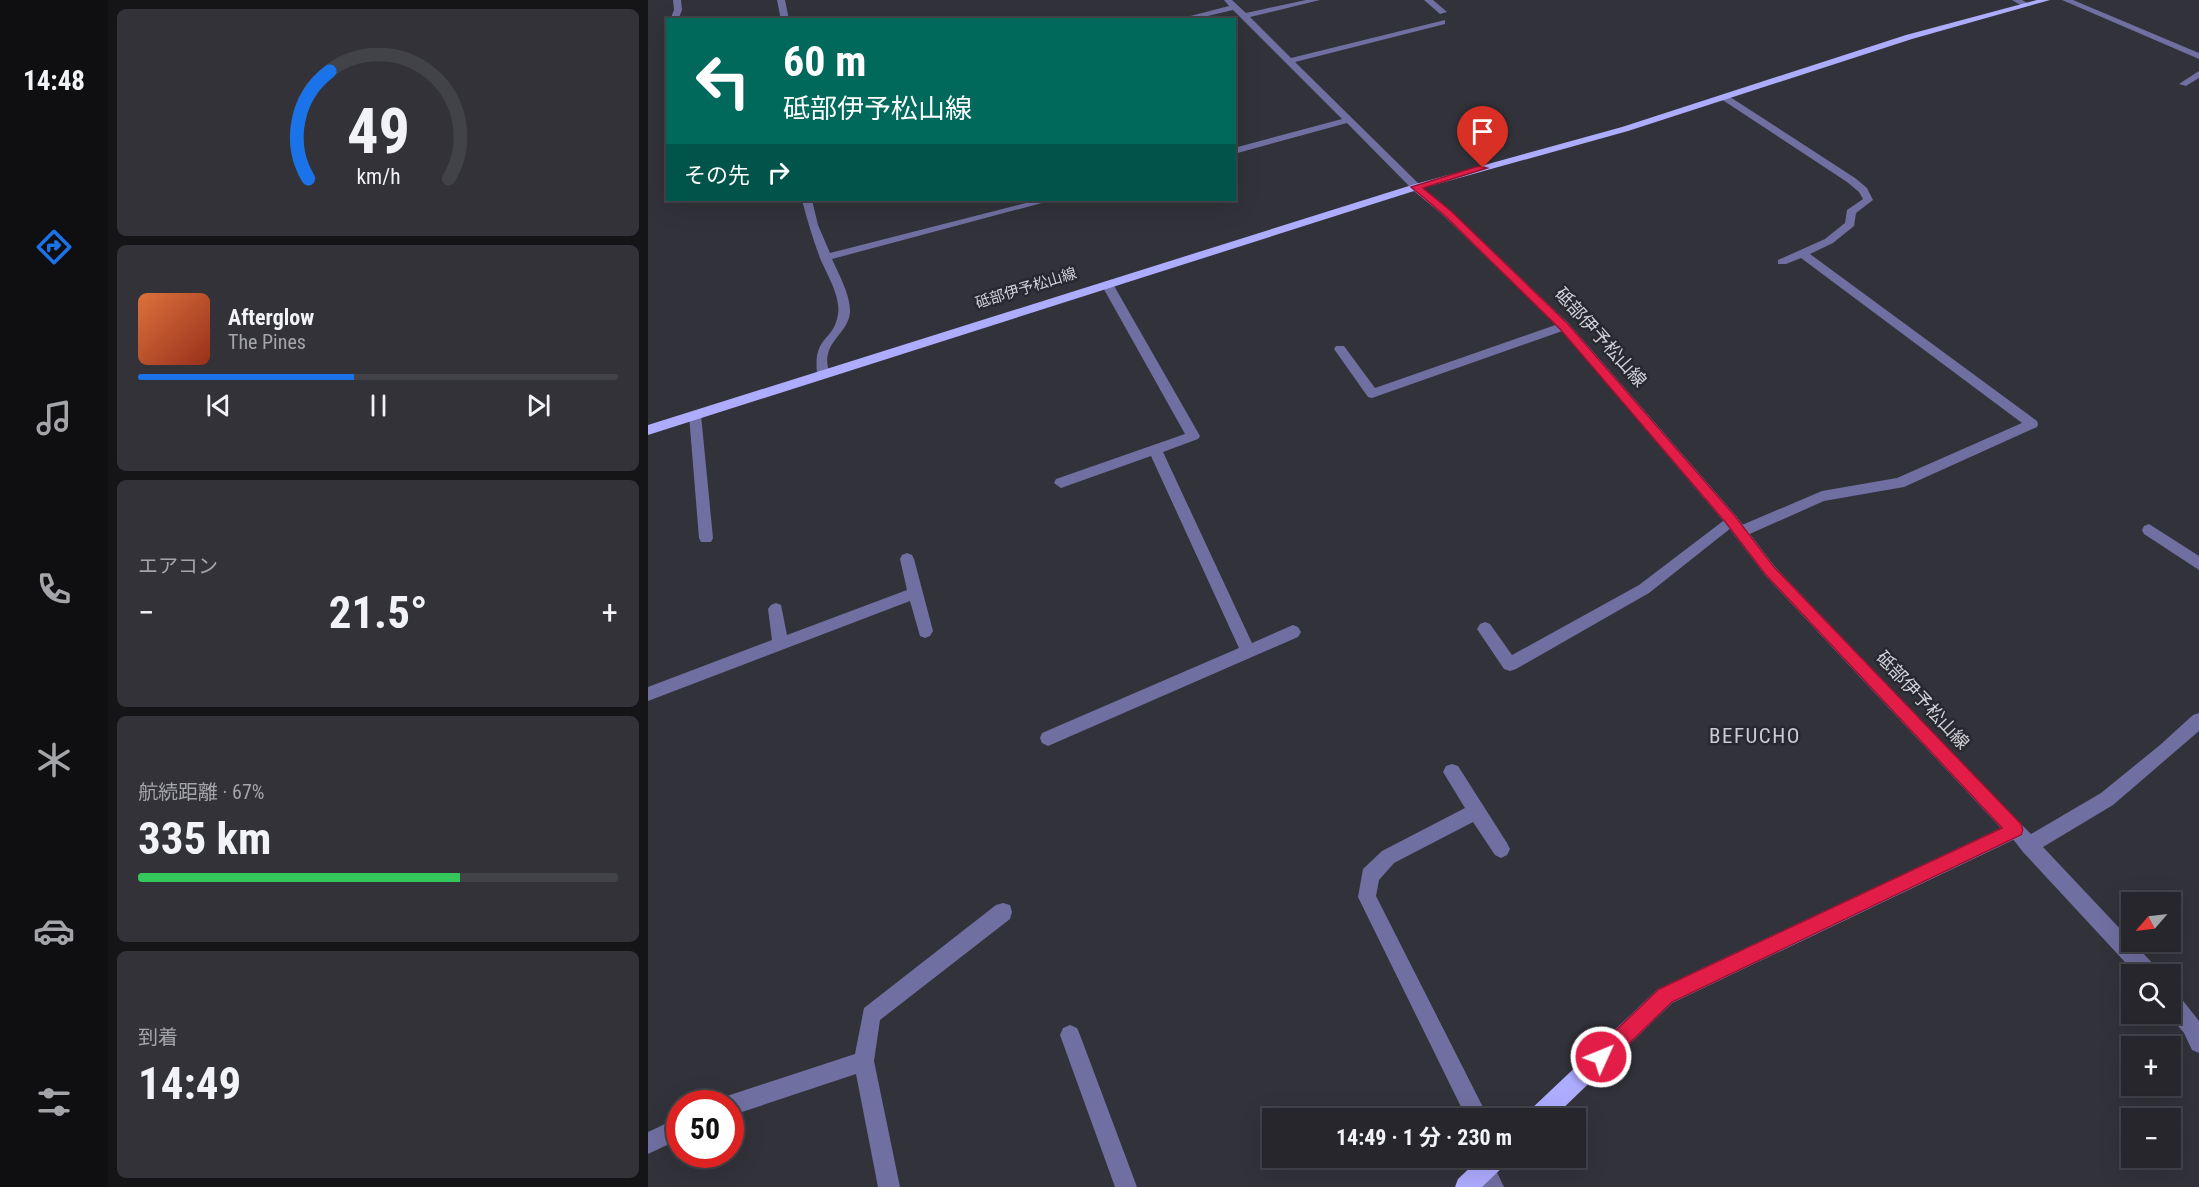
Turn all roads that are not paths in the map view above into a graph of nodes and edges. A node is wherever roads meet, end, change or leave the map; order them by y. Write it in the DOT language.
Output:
graph roads {
  1 [pos="677,0"];
  2 [pos="781,0"];
  3 [pos="1316,0"];
  4 [pos="1428,0"];
  5 [pos="2016,0"];
  6 [pos="2046,0"];
  7 [pos="2066,0"];
  8 [pos="1231,3"];
  9 [pos="2027,5"];
  10 [pos="1443,12"];
  11 [pos="1244,16"];
  12 [pos="675,18"];
  13 [pos="785,18"];
  14 [pos="1185,18"];
  15 [pos="1442,22"];
  16 [pos="2199,56"];
  17 [pos="1290,62"];
  18 [pos="2199,74"];
  19 [pos="2183,84"];
  20 [pos="1724,97"];
  21 [pos="1349,120"];
  22 [pos="1236,150"];
  23 [pos="1416,187"];
  24 [pos="807,201"];
  25 [pos="1044,201"];
  26 [pos="1803,254"];
  27 [pos="825,258"];
  28 [pos="1782,261"];
  29 [pos="1107,284"];
  30 [pos="1564,326"];
  31 [pos="1340,349"];
  32 [pos="823,373"];
  33 [pos="695,415"];
  34 [pos="648,430"];
  35 [pos="1155,450"];
  36 [pos="1061,483"];
  37 [pos="1731,520"];
  38 [pos="2149,530"];
  39 [pos="1740,532"];
  40 [pos="706,538"];
  41 [pos="907,559"];
  42 [pos="2199,564"];
  43 [pos="915,593"];
  44 [pos="776,609"];
  45 [pos="1485,629"];
  46 [pos="925,631"];
  47 [pos="1293,632"];
  48 [pos="780,644"];
  49 [pos="1248,652"];
  50 [pos="648,694"];
  51 [pos="2199,720"];
  52 [pos="1048,738"];
  53 [pos="1452,772"];
  54 [pos="1476,811"];
  55 [pos="2015,830"];
  56 [pos="2029,846"];
  57 [pos="1501,849"];
  58 [pos="1002,912"];
  59 [pos="2141,964"];
  60 [pos="2181,1014"];
  61 [pos="1070,1035"];
  62 [pos="2199,1043"];
  63 [pos="864,1061"];
  64 [pos="744,1101"];
  65 [pos="1472,1108"];
  66 [pos="1548,1108"];
  67 [pos="666,1135"];
  68 [pos="648,1143"];
  69 [pos="1491,1172"];
  70 [pos="889,1187"];
  71 [pos="1126,1187"];
  72 [pos="1466,1187"];
  1 -- 12 [label="street"];
  2 -- 13 [label="street"];
  3 -- 11 [label="street"];
  4 -- 10 [label="street"];
  5 -- 9 [label="street"];
  6 -- 9 [label="main road, 砥部伊予松山線"];
  7 -- 16 [label="street"];
  8 -- 11 [label="street"];
  8 -- 14 [label="street"];
  9 -- 20 [label="main road, 砥部伊予松山線"];
  11 -- 17 [label="street"];
  15 -- 17 [label="street"];
  17 -- 21 [label="street"];
  18 -- 19 [label="street"];
  20 -- 23 [label="main road, 砥部伊予松山線"];
  20 -- 26 [label="street"];
  21 -- 22 [label="street"];
  21 -- 23 [label="street"];
  23 -- 29 [label="main road, 砥部伊予松山線"];
  23 -- 30 [label="main road, 砥部伊予松山線"];
  24 -- 27 [label="street"];
  25 -- 27 [label="street"];
  26 -- 28 [label="street"];
  26 -- 39 [label="street"];
  27 -- 32 [label="street"];
  29 -- 32 [label="main road, 砥部伊予松山線"];
  29 -- 35 [label="street"];
  30 -- 31 [label="street"];
  30 -- 37 [label="main road, 砥部伊予松山線"];
  32 -- 33 [label="main road, 砥部伊予松山線"];
  33 -- 34 [label="main road, 砥部伊予松山線"];
  33 -- 40 [label="street"];
  35 -- 36 [label="street"];
  35 -- 49 [label="street"];
  37 -- 39 [label="main road, 砥部伊予松山線"];
  37 -- 45 [label="street"];
  38 -- 42 [label="street"];
  39 -- 55 [label="main road, 砥部伊予松山線"];
  41 -- 43 [label="street"];
  43 -- 46 [label="street"];
  43 -- 48 [label="street"];
  44 -- 48 [label="street"];
  47 -- 49 [label="street"];
  48 -- 50 [label="street"];
  49 -- 52 [label="street"];
  51 -- 56 [label="street"];
  53 -- 54 [label="street"];
  54 -- 57 [label="street"];
  54 -- 65 [label="street"];
  55 -- 56 [label="street"];
  55 -- 66 [label="main road"];
  56 -- 59 [label="street"];
  58 -- 63 [label="street"];
  60 -- 62 [label="street"];
  61 -- 71 [label="street"];
  63 -- 64 [label="street"];
  63 -- 70 [label="street"];
  67 -- 68 [label="street"];
  69 -- 72 [label="main road"];
}
